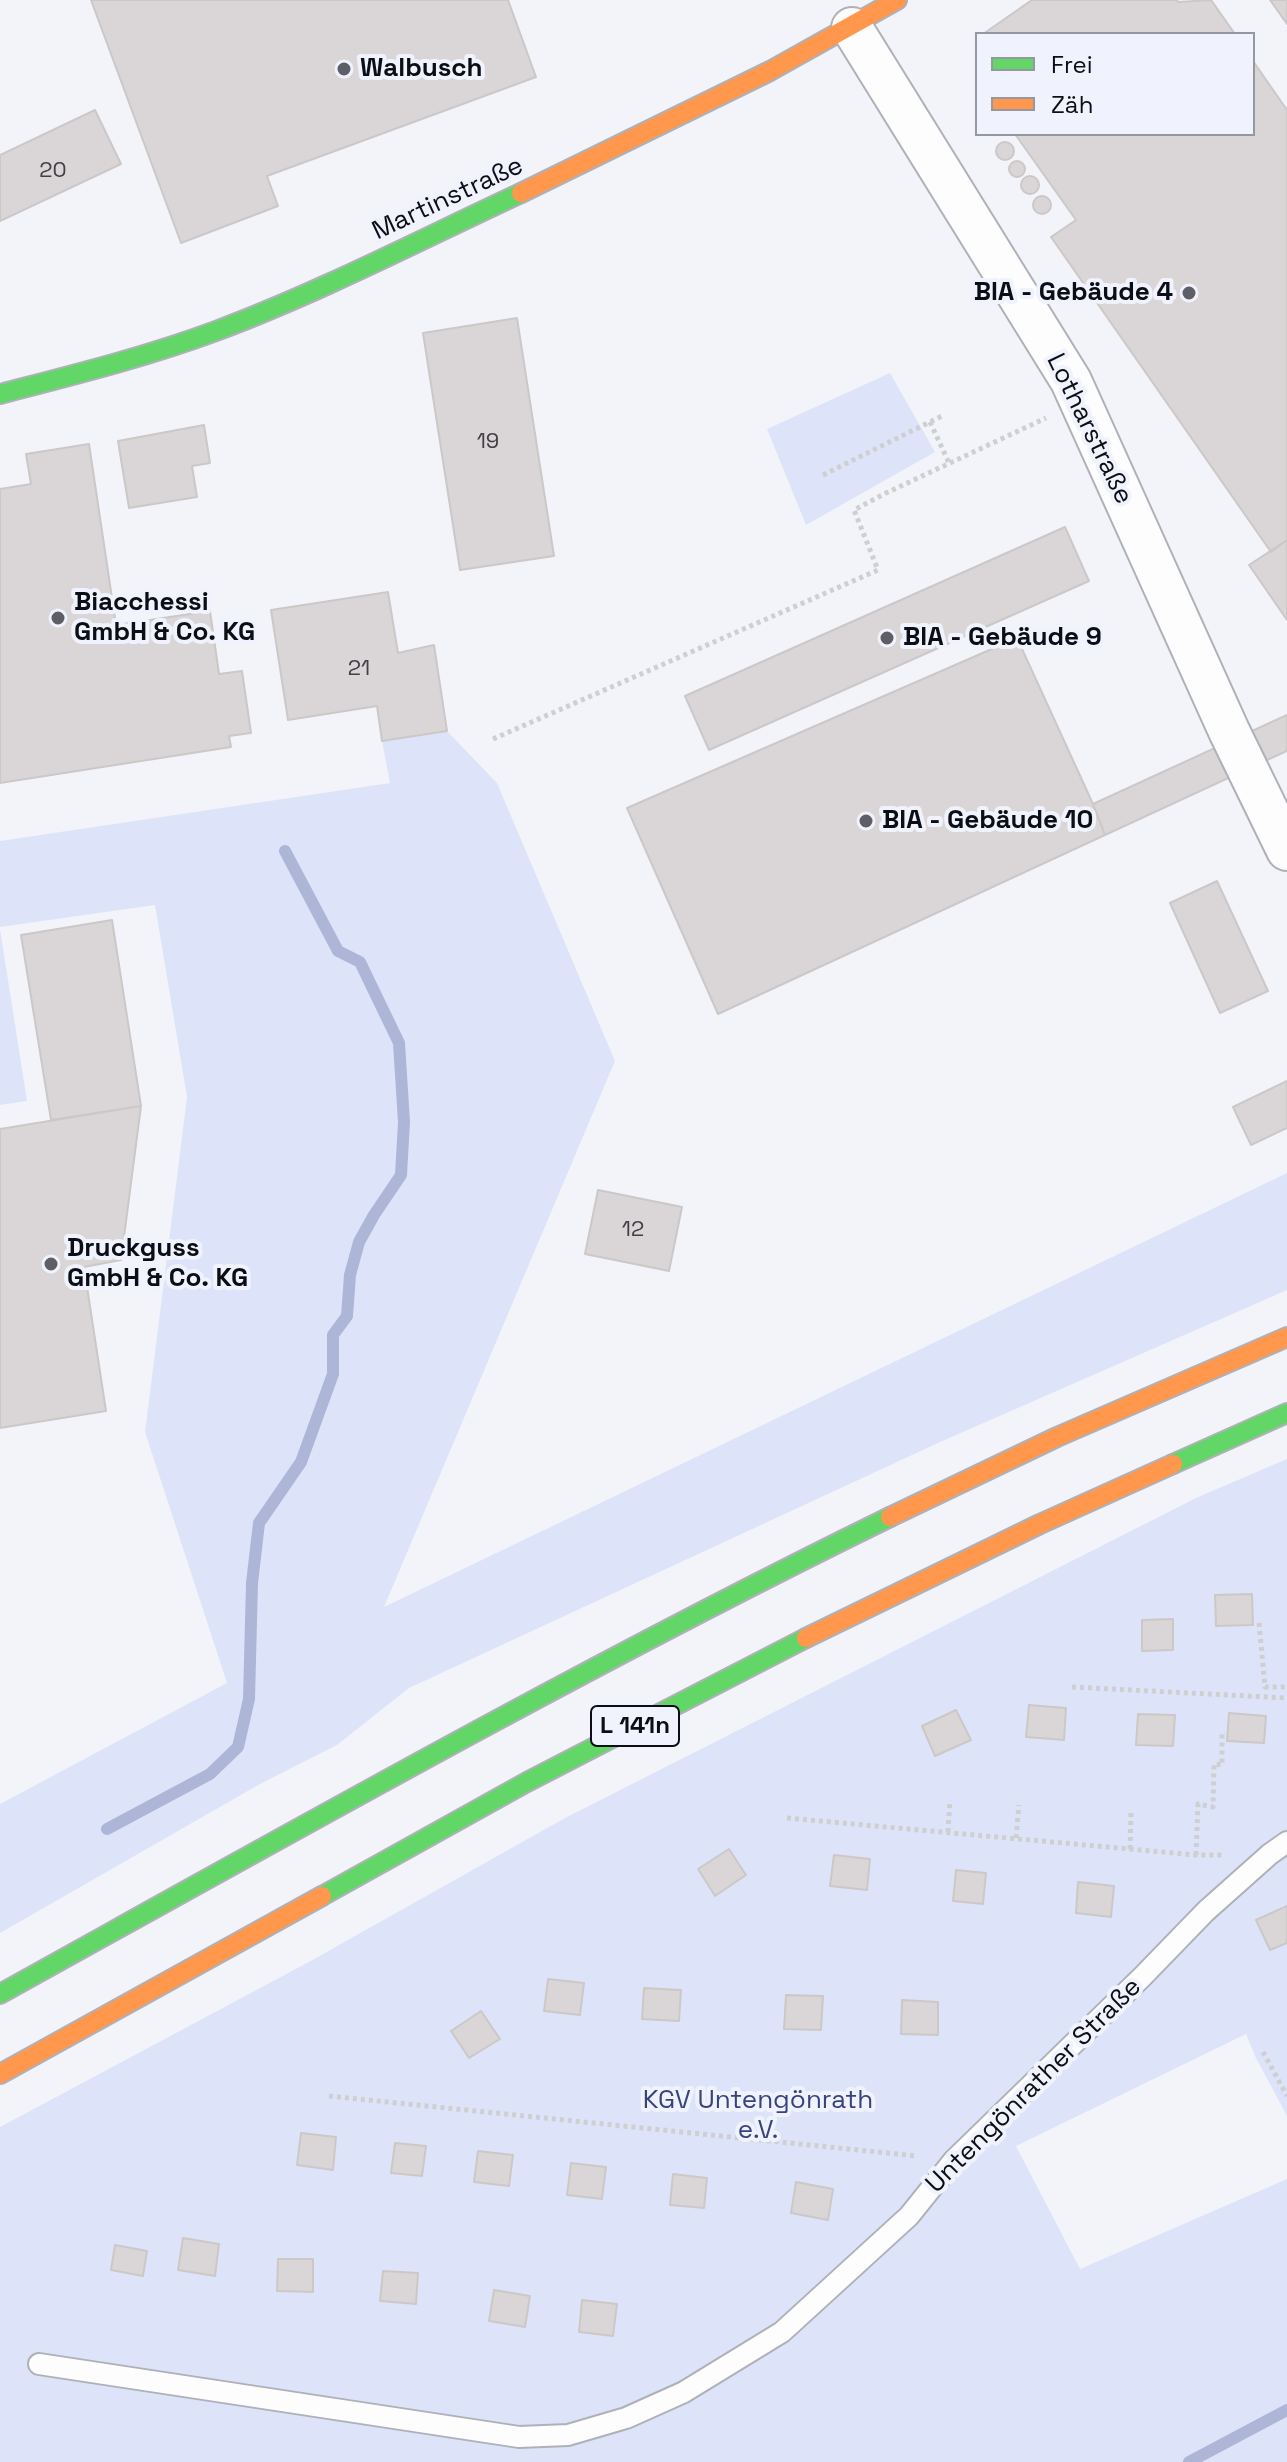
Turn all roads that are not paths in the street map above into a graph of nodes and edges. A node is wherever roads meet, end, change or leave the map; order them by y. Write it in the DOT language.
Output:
graph roads {
  1 [pos="897,0"];
  2 [pos="852,28"];
  3 [pos="0,394"];
  4 [pos="1287,850"];
  5 [pos="1287,1337"];
  6 [pos="1287,1413"];
  7 [pos="1279,1848"];
  8 [pos="0,1994"];
  9 [pos="0,2074"];
  10 [pos="39,2364"];
  1 -- 2 [label="main road, Martinstraße"];
  2 -- 3 [label="main road, Martinstraße"];
  2 -- 4 [label="street, Lotharstraße"];
  5 -- 8 [label="main road, L 141n"];
  6 -- 9 [label="main road, L 141n"];
  7 -- 10 [label="lane, Untengönrather Straße"];
}
